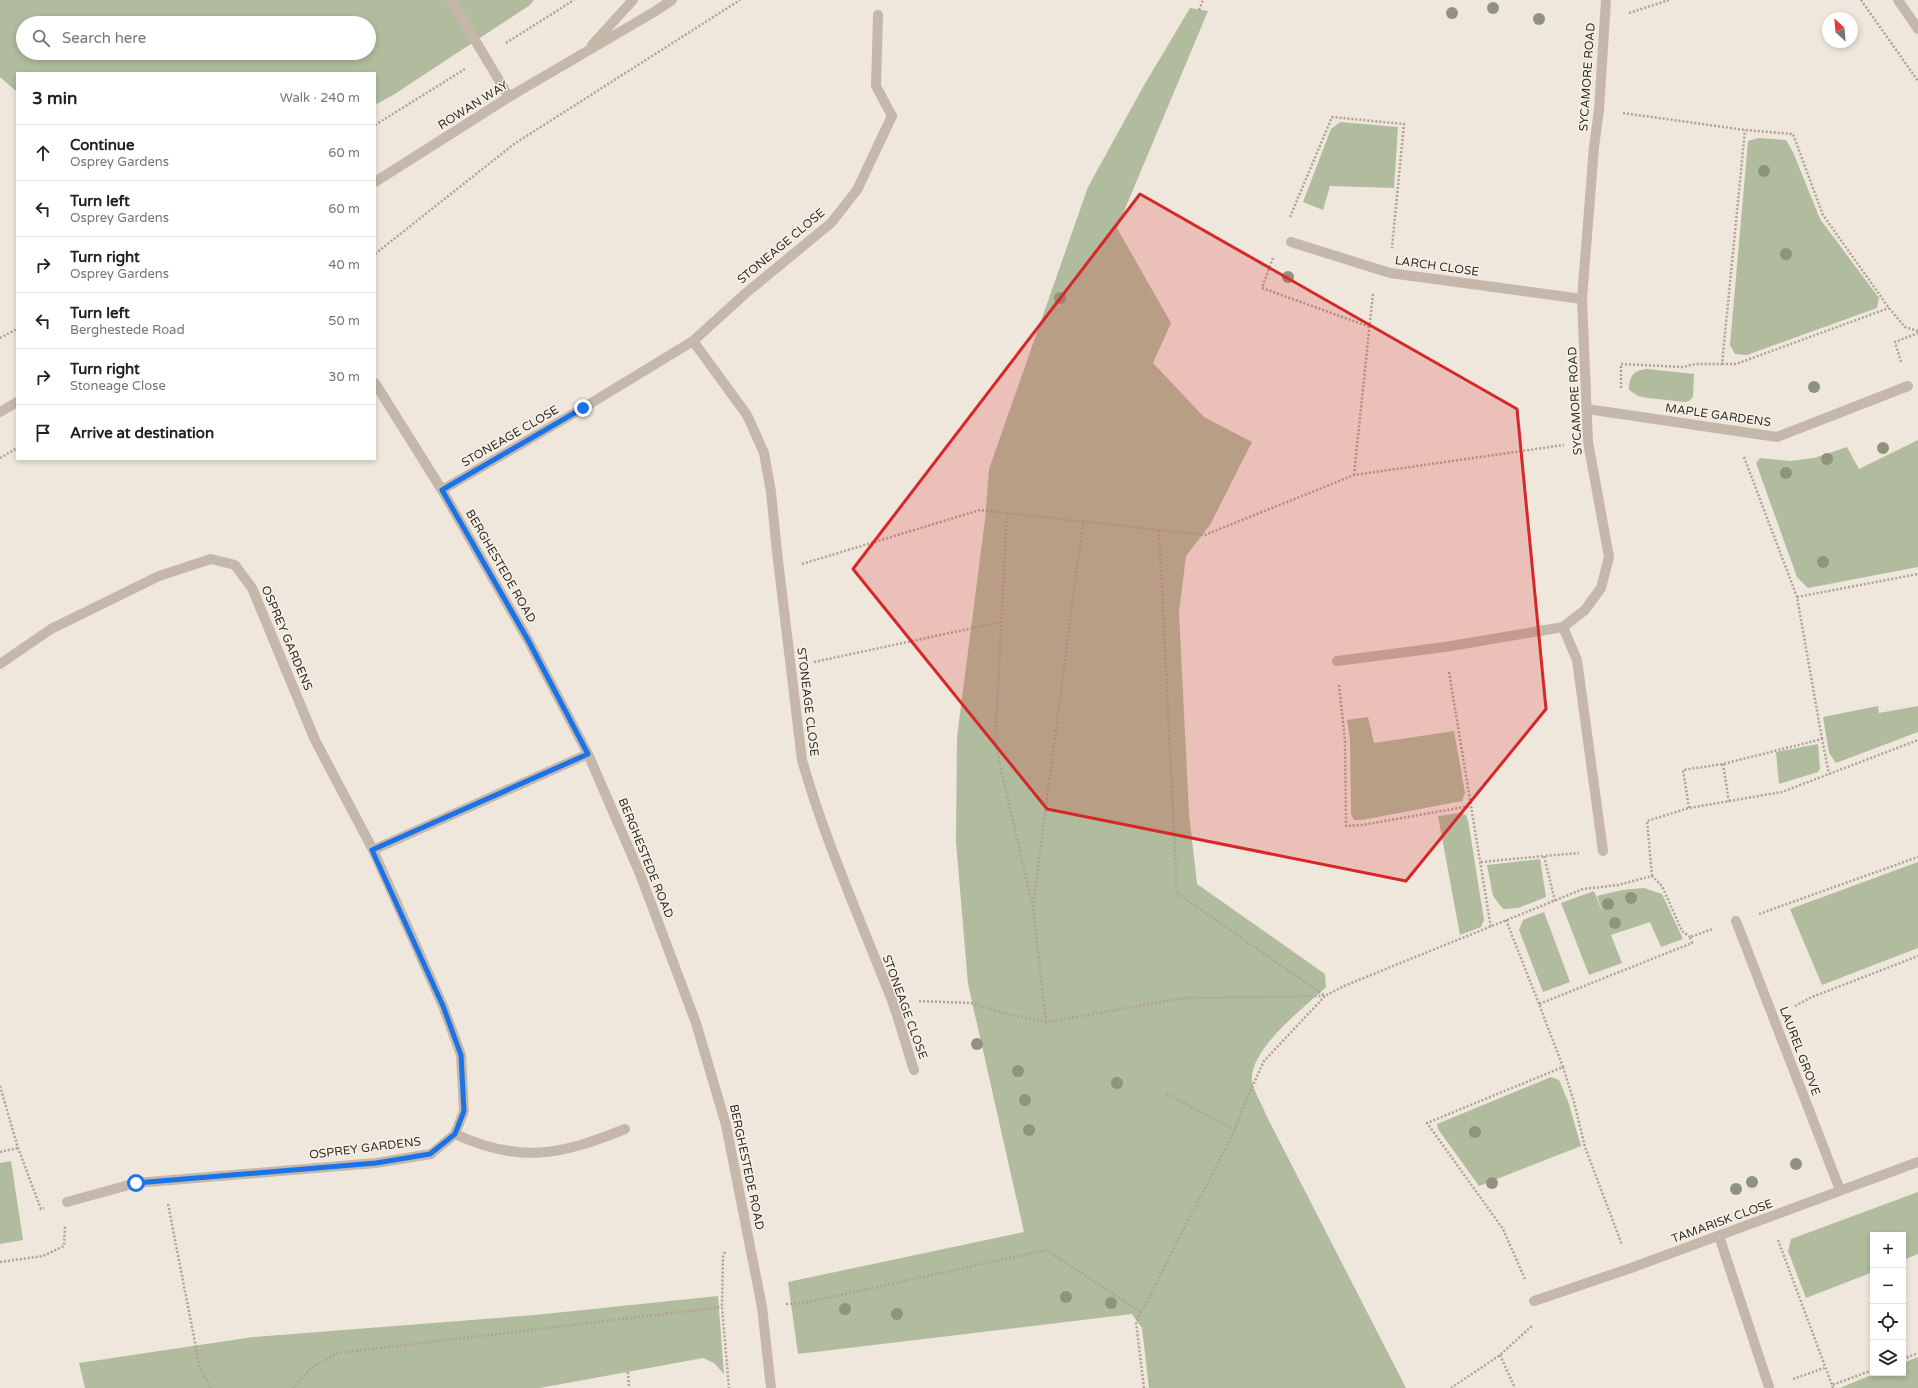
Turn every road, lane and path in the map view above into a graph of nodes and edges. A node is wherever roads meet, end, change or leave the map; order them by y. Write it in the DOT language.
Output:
graph roads {
  1 [pos="451,0"];
  2 [pos="633,0"];
  3 [pos="672,0"];
  4 [pos="740,0"];
  5 [pos="1203,0"];
  6 [pos="1606,0"];
  7 [pos="1669,0"];
  8 [pos="1861,0"];
  9 [pos="1898,0"];
  10 [pos="1199,10"];
  11 [pos="878,15"];
  12 [pos="1604,21"];
  13 [pos="1918,29"];
  14 [pos="585,52"];
  15 [pos="1918,81"];
  16 [pos="509,97"];
  17 [pos="1599,110"];
  18 [pos="1745,130"];
  19 [pos="376,181"];
  20 [pos="1281,239"];
  21 [pos="1291,242"];
  22 [pos="376,253"];
  23 [pos="1376,268"];
  24 [pos="1390,273"];
  25 [pos="1582,299"];
  26 [pos="1889,308"];
  27 [pos="1370,327"];
  28 [pos="16,330"];
  29 [pos="1918,332"];
  30 [pos="0,338"];
  31 [pos="693,341"];
  32 [pos="1895,342"];
  33 [pos="1722,364"];
  34 [pos="376,385"];
  35 [pos="1908,386"];
  36 [pos="16,403"];
  37 [pos="1587,409"];
  38 [pos="0,412"];
  39 [pos="1620,414"];
  40 [pos="1735,431"];
  41 [pos="1588,442"];
  42 [pos="16,449"];
  43 [pos="0,458"];
  44 [pos="1354,475"];
  45 [pos="442,490"];
  46 [pos="1007,513"];
  47 [pos="1084,521"];
  48 [pos="1159,530"];
  49 [pos="779,571"];
  50 [pos="1918,574"];
  51 [pos="1797,597"];
  52 [pos="1001,622"];
  53 [pos="1563,627"];
  54 [pos="1445,647"];
  55 [pos="1337,661"];
  56 [pos="0,664"];
  57 [pos="790,667"];
  58 [pos="1822,739"];
  59 [pos="1918,740"];
  60 [pos="588,754"];
  61 [pos="1723,764"];
  62 [pos="1829,774"];
  63 [pos="1729,802"];
  64 [pos="1470,806"];
  65 [pos="1689,808"];
  66 [pos="372,850"];
  67 [pos="1602,851"];
  68 [pos="1544,856"];
  69 [pos="1918,857"];
  70 [pos="1481,862"];
  71 [pos="1652,876"];
  72 [pos="1554,901"];
  73 [pos="1033,907"];
  74 [pos="1506,920"];
  75 [pos="1736,922"];
  76 [pos="1491,928"];
  77 [pos="1690,937"];
  78 [pos="1918,956"];
  79 [pos="1325,996"];
  80 [pos="891,1000"];
  81 [pos="1539,1004"];
  82 [pos="1774,1018"];
  83 [pos="1046,1022"];
  84 [pos="1563,1067"];
  85 [pos="914,1070"];
  86 [pos="0,1086"];
  87 [pos="1165,1093"];
  88 [pos="626,1129"];
  89 [pos="1235,1130"];
  90 [pos="455,1134"];
  91 [pos="18,1148"];
  92 [pos="0,1152"];
  93 [pos="1918,1162"];
  94 [pos="164,1180"];
  95 [pos="1840,1190"];
  96 [pos="67,1202"];
  97 [pos="1770,1218"];
  98 [pos="746,1220"];
  99 [pos="1719,1236"];
  100 [pos="0,1262"];
  101 [pos="1631,1268"];
  102 [pos="1534,1301"];
  103 [pos="762,1307"];
  104 [pos="722,1308"];
  105 [pos="1141,1312"];
  106 [pos="1918,1353"];
  107 [pos="1500,1355"];
  108 [pos="1906,1358"];
  109 [pos="1824,1368"];
  110 [pos="1870,1371"];
  111 [pos="628,1372"];
  112 [pos="1769,1387"];
  113 [pos="1832,1387"];
  114 [pos="211,1388"];
  115 [pos="293,1388"];
  116 [pos="629,1388"];
  117 [pos="729,1388"];
  118 [pos="771,1388"];
  119 [pos="1144,1388"];
  120 [pos="1451,1388"];
  121 [pos="1515,1388"];
  1 -- 16 [label="street"];
  2 -- 14 [label="street, ROWAN WAY"];
  3 -- 14 [label="street, ROWAN WAY"];
  4 -- 22 [label="path"];
  5 -- 10 [label="path"];
  6 -- 12 [label="street, SYCAMORE ROAD"];
  7 -- 12 [label="path"];
  8 -- 15 [label="path"];
  9 -- 13 [label="street"];
  11 -- 31 [label="street, STONEAGE CLOSE"];
  12 -- 17 [label="street, SYCAMORE ROAD"];
  14 -- 16 [label="street, ROWAN WAY"];
  16 -- 19 [label="street, ROWAN WAY"];
  17 -- 18 [label="path"];
  17 -- 25 [label="street, SYCAMORE ROAD"];
  18 -- 26 [label="path"];
  18 -- 33 [label="path"];
  20 -- 21 [label="path"];
  20 -- 24 [label="path"];
  20 -- 27 [label="path"];
  21 -- 23 [label="street, LARCH CLOSE"];
  23 -- 24 [label="street, LARCH CLOSE"];
  23 -- 27 [label="path"];
  24 -- 25 [label="street, LARCH CLOSE"];
  25 -- 37 [label="street, SYCAMORE ROAD"];
  26 -- 29 [label="path"];
  26 -- 33 [label="path"];
  27 -- 44 [label="path"];
  28 -- 30 [label="path"];
  29 -- 32 [label="path"];
  31 -- 45 [label="street, STONEAGE CLOSE"];
  31 -- 49 [label="street, STONEAGE CLOSE"];
  33 -- 39 [label="path"];
  34 -- 45 [label="street, BERGHESTEDE ROAD"];
  35 -- 40 [label="street, MAPLE GARDENS"];
  36 -- 38 [label="street"];
  37 -- 39 [label="street, MAPLE GARDENS"];
  37 -- 41 [label="street, SYCAMORE ROAD"];
  39 -- 40 [label="street, MAPLE GARDENS"];
  40 -- 51 [label="path"];
  41 -- 44 [label="path"];
  41 -- 53 [label="street, SYCAMORE ROAD"];
  42 -- 43 [label="path"];
  44 -- 48 [label="path"];
  45 -- 60 [label="street, BERGHESTEDE ROAD"];
  46 -- 47 [label="path"];
  46 -- 49 [label="path"];
  46 -- 52 [label="path"];
  47 -- 48 [label="path"];
  47 -- 73 [label="path"];
  48 -- 79 [label="path"];
  49 -- 57 [label="street, STONEAGE CLOSE"];
  50 -- 51 [label="path"];
  51 -- 58 [label="path"];
  52 -- 57 [label="path"];
  52 -- 73 [label="path"];
  53 -- 54 [label="street, SYCAMORE ROAD"];
  53 -- 67 [label="street"];
  54 -- 55 [label="street, SYCAMORE ROAD"];
  54 -- 64 [label="path"];
  55 -- 64 [label="path"];
  56 -- 66 [label="street, OSPREY GARDENS"];
  57 -- 80 [label="street, STONEAGE CLOSE"];
  58 -- 61 [label="path"];
  58 -- 62 [label="path"];
  59 -- 62 [label="path"];
  60 -- 66 [label="street"];
  60 -- 98 [label="street, BERGHESTEDE ROAD"];
  61 -- 63 [label="path"];
  61 -- 65 [label="path"];
  62 -- 63 [label="path"];
  63 -- 65 [label="path"];
  64 -- 70 [label="path"];
  65 -- 71 [label="path"];
  66 -- 90 [label="street, OSPREY GARDENS"];
  67 -- 68 [label="path"];
  68 -- 70 [label="path"];
  68 -- 72 [label="path"];
  69 -- 75 [label="path"];
  70 -- 76 [label="path"];
  71 -- 72 [label="path"];
  71 -- 77 [label="path"];
  72 -- 74 [label="path"];
  73 -- 83 [label="path"];
  74 -- 76 [label="path"];
  74 -- 81 [label="path"];
  75 -- 77 [label="path"];
  75 -- 82 [label="street, LAUREL GROVE"];
  76 -- 79 [label="path"];
  77 -- 81 [label="path"];
  78 -- 82 [label="path"];
  79 -- 83 [label="path"];
  79 -- 89 [label="path"];
  80 -- 83 [label="path"];
  80 -- 85 [label="street, STONEAGE CLOSE"];
  81 -- 84 [label="path"];
  82 -- 95 [label="street, LAUREL GROVE"];
  84 -- 101 [label="path"];
  84 -- 102 [label="path"];
  86 -- 91 [label="path"];
  87 -- 89 [label="path"];
  88 -- 90 [label="street"];
  89 -- 105 [label="path"];
  90 -- 94 [label="street, OSPREY GARDENS"];
  91 -- 92 [label="path"];
  91 -- 96 [label="path"];
  93 -- 95 [label="street, TAMARISK CLOSE"];
  94 -- 96 [label="street, OSPREY GARDENS"];
  94 -- 114 [label="path"];
  95 -- 97 [label="street, TAMARISK CLOSE"];
  96 -- 100 [label="path"];
  97 -- 99 [label="street, TAMARISK CLOSE"];
  97 -- 109 [label="path"];
  98 -- 103 [label="street, BERGHESTEDE ROAD"];
  98 -- 104 [label="path"];
  99 -- 101 [label="street, TAMARISK CLOSE"];
  99 -- 112 [label="street"];
  101 -- 102 [label="street, TAMARISK CLOSE"];
  102 -- 107 [label="path"];
  103 -- 105 [label="path"];
  103 -- 118 [label="street, BERGHESTEDE ROAD"];
  104 -- 115 [label="path"];
  104 -- 117 [label="path"];
  105 -- 119 [label="path"];
  106 -- 108 [label="path"];
  107 -- 120 [label="path"];
  107 -- 121 [label="path"];
  109 -- 112 [label="path"];
  109 -- 113 [label="path"];
  110 -- 113 [label="path"];
  111 -- 116 [label="path"];
}
